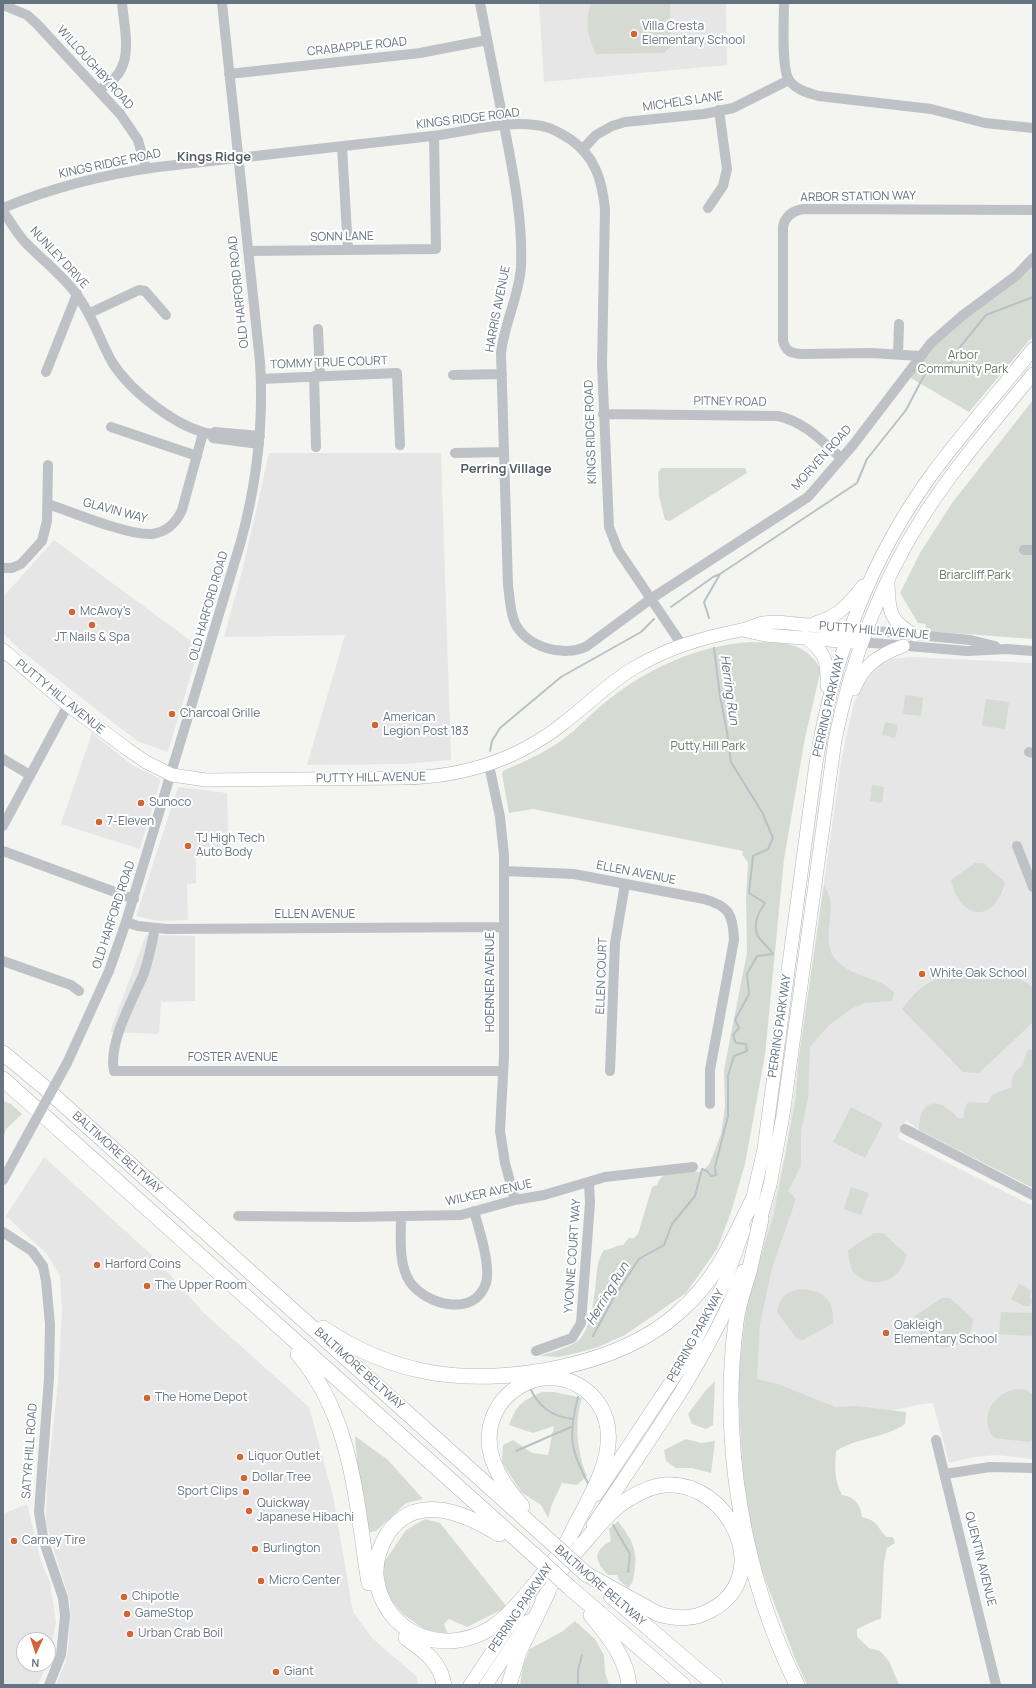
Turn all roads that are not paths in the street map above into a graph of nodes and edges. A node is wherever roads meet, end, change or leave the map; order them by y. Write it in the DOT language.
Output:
graph roads {
  1 [pos="122,3"];
  2 [pos="222,3"];
  3 [pos="480,3"];
  4 [pos="784,3"];
  5 [pos="3,5"];
  6 [pos="487,40"];
  7 [pos="229,74"];
  8 [pos="789,80"];
  9 [pos="98,90"];
  10 [pos="718,110"];
  11 [pos="504,126"];
  12 [pos="1033,128"];
  13 [pos="434,136"];
  14 [pos="342,146"];
  15 [pos="583,149"];
  16 [pos="238,158"];
  17 [pos="146,168"];
  18 [pos="3,208"];
  19 [pos="708,208"];
  20 [pos="1033,210"];
  21 [pos="3,211"];
  22 [pos="348,250"];
  23 [pos="248,251"];
  24 [pos="1033,258"];
  25 [pos="77,294"];
  26 [pos="90,313"];
  27 [pos="166,315"];
  28 [pos="899,324"];
  29 [pos="318,328"];
  30 [pos="1033,349"];
  31 [pos="898,354"];
  32 [pos="920,356"];
  33 [pos="46,372"];
  34 [pos="502,374"];
  35 [pos="1033,374"];
  36 [pos="453,375"];
  37 [pos="317,376"];
  38 [pos="261,379"];
  39 [pos="603,414"];
  40 [pos="111,427"];
  41 [pos="207,434"];
  42 [pos="260,440"];
  43 [pos="400,445"];
  44 [pos="316,447"];
  45 [pos="504,452"];
  46 [pos="455,453"];
  47 [pos="197,456"];
  48 [pos="842,458"];
  49 [pos="48,465"];
  50 [pos="48,504"];
  51 [pos="3,568"];
  52 [pos="874,572"];
  53 [pos="888,580"];
  54 [pos="652,598"];
  55 [pos="805,631"];
  56 [pos="848,635"];
  57 [pos="915,635"];
  58 [pos="863,636"];
  59 [pos="682,645"];
  60 [pos="903,646"];
  61 [pos="552,649"];
  62 [pos="1006,649"];
  63 [pos="3,650"];
  64 [pos="1033,651"];
  65 [pos="827,704"];
  66 [pos="68,705"];
  67 [pos="836,740"];
  68 [pos="3,760"];
  69 [pos="488,765"];
  70 [pos="30,775"];
  71 [pos="172,775"];
  72 [pos="3,826"];
  73 [pos="1017,846"];
  74 [pos="3,850"];
  75 [pos="504,871"];
  76 [pos="625,884"];
  77 [pos="1033,887"];
  78 [pos="134,899"];
  79 [pos="126,922"];
  80 [pos="504,927"];
  81 [pos="155,928"];
  82 [pos="3,961"];
  83 [pos="79,991"];
  84 [pos="3,1053"];
  85 [pos="503,1071"];
  86 [pos="610,1071"];
  87 [pos="3,1079"];
  88 [pos="710,1104"];
  89 [pos="905,1129"];
  90 [pos="693,1166"];
  91 [pos="3,1180"];
  92 [pos="589,1182"];
  93 [pos="1033,1195"];
  94 [pos="515,1200"];
  95 [pos="752,1201"];
  96 [pos="474,1211"];
  97 [pos="238,1216"];
  98 [pos="401,1216"];
  99 [pos="761,1219"];
  100 [pos="3,1232"];
  101 [pos="270,1289"];
  102 [pos="262,1312"];
  103 [pos="536,1351"];
  104 [pos="936,1440"];
  105 [pos="1033,1468"];
  106 [pos="945,1474"];
  107 [pos="570,1536"];
  108 [pos="548,1539"];
  109 [pos="534,1555"];
  110 [pos="572,1556"];
  111 [pos="545,1572"];
  112 [pos="586,1574"];
  113 [pos="572,1591"];
  114 [pos="548,1592"];
  115 [pos="49,1685"];
  116 [pos="444,1685"];
  117 [pos="470,1685"];
  118 [pos="486,1685"];
  119 [pos="509,1685"];
  120 [pos="629,1685"];
  121 [pos="683,1685"];
  122 [pos="715,1685"];
  123 [pos="797,1685"];
  124 [pos="996,1685"];
  1 -- 9 [label="street"];
  2 -- 7 [label="street, OLD HARFORD ROAD"];
  3 -- 6 [label="street, HARRIS AVENUE"];
  4 -- 8 [label="street"];
  5 -- 9 [label="street, WILLOUGHBY ROAD"];
  6 -- 7 [label="street, CRABAPPLE ROAD"];
  6 -- 11 [label="street, HARRIS AVENUE"];
  7 -- 16 [label="street, OLD HARFORD ROAD"];
  8 -- 10 [label="street, MICHELS LANE"];
  8 -- 12 [label="street"];
  9 -- 17 [label="street, WILLOUGHBY ROAD"];
  10 -- 15 [label="street, MICHELS LANE"];
  10 -- 19 [label="street"];
  11 -- 13 [label="street, KINGS RIDGE ROAD"];
  11 -- 15 [label="street, KINGS RIDGE ROAD"];
  11 -- 34 [label="street, HARRIS AVENUE"];
  13 -- 14 [label="street, KINGS RIDGE ROAD"];
  13 -- 22 [label="street, SONN LANE"];
  14 -- 16 [label="street, KINGS RIDGE ROAD"];
  14 -- 22 [label="street"];
  15 -- 39 [label="street, KINGS RIDGE ROAD"];
  16 -- 17 [label="street, KINGS RIDGE ROAD"];
  16 -- 23 [label="street, OLD HARFORD ROAD"];
  17 -- 18 [label="street, KINGS RIDGE ROAD"];
  20 -- 31 [label="street, ARBOR STATION WAY"];
  21 -- 25 [label="street, NUNLEY DRIVE"];
  22 -- 23 [label="street, SONN LANE"];
  23 -- 38 [label="street, OLD HARFORD ROAD"];
  24 -- 32 [label="street, MORVEN ROAD"];
  25 -- 26 [label="street, NUNLEY DRIVE"];
  25 -- 33 [label="street"];
  26 -- 27 [label="street"];
  26 -- 41 [label="street, NUNLEY DRIVE"];
  28 -- 31 [label="street"];
  29 -- 37 [label="street"];
  30 -- 52 [label="main road, PERRING PARKWAY"];
  31 -- 32 [label="street, ARBOR STATION WAY"];
  32 -- 48 [label="street, MORVEN ROAD"];
  34 -- 36 [label="street"];
  34 -- 45 [label="street, HARRIS AVENUE"];
  35 -- 53 [label="main road, PERRING PARKWAY"];
  37 -- 38 [label="street, TOMMY TRUE COURT"];
  37 -- 43 [label="street, TOMMY TRUE COURT"];
  37 -- 44 [label="street"];
  38 -- 42 [label="street, OLD HARFORD ROAD"];
  39 -- 48 [label="street, PITNEY ROAD"];
  39 -- 54 [label="street, KINGS RIDGE ROAD"];
  40 -- 47 [label="street"];
  41 -- 42 [label="street, NUNLEY DRIVE"];
  41 -- 47 [label="street, GLAVIN WAY"];
  42 -- 71 [label="street, OLD HARFORD ROAD"];
  45 -- 46 [label="street"];
  45 -- 61 [label="street, HARRIS AVENUE"];
  47 -- 50 [label="street, GLAVIN WAY"];
  48 -- 54 [label="street, MORVEN ROAD"];
  49 -- 50 [label="street"];
  50 -- 51 [label="street"];
  52 -- 55 [label="main road"];
  52 -- 56 [label="main road, PERRING PARKWAY"];
  53 -- 57 [label="main road"];
  53 -- 58 [label="main road, PERRING PARKWAY"];
  54 -- 59 [label="street, KINGS RIDGE ROAD"];
  54 -- 61 [label="street, MORVEN ROAD"];
  55 -- 56 [label="main road, PUTTY HILL AVENUE"];
  55 -- 59 [label="main road, PUTTY HILL AVENUE"];
  55 -- 65 [label="main road"];
  56 -- 58 [label="main road, PUTTY HILL AVENUE"];
  56 -- 65 [label="main road, PERRING PARKWAY"];
  57 -- 58 [label="street, PUTTY HILL AVENUE"];
  57 -- 62 [label="street, PUTTY HILL AVENUE"];
  58 -- 60 [label="street, PUTTY HILL AVENUE"];
  58 -- 67 [label="main road, PERRING PARKWAY"];
  59 -- 69 [label="main road, PUTTY HILL AVENUE"];
  60 -- 62 [label="street, PUTTY HILL AVENUE"];
  60 -- 67 [label="main road"];
  62 -- 64 [label="street, PUTTY HILL AVENUE"];
  63 -- 66 [label="main road, PUTTY HILL AVENUE"];
  65 -- 95 [label="main road, PERRING PARKWAY"];
  66 -- 70 [label="street"];
  66 -- 71 [label="main road, PUTTY HILL AVENUE"];
  67 -- 99 [label="main road, PERRING PARKWAY"];
  68 -- 70 [label="street"];
  69 -- 71 [label="main road, PUTTY HILL AVENUE"];
  69 -- 75 [label="street, HOERNER AVENUE"];
  70 -- 72 [label="street"];
  71 -- 78 [label="street, OLD HARFORD ROAD"];
  73 -- 77 [label="street"];
  74 -- 78 [label="street"];
  75 -- 76 [label="street, ELLEN AVENUE"];
  75 -- 80 [label="street, HOERNER AVENUE"];
  76 -- 86 [label="street, ELLEN COURT"];
  76 -- 88 [label="street, ELLEN AVENUE"];
  78 -- 79 [label="street, OLD HARFORD ROAD"];
  79 -- 81 [label="street, ELLEN AVENUE"];
  79 -- 91 [label="street, OLD HARFORD ROAD, bridge"];
  80 -- 81 [label="street, ELLEN AVENUE"];
  80 -- 85 [label="street, HOERNER AVENUE"];
  81 -- 85 [label="street, FOSTER AVENUE"];
  82 -- 83 [label="street"];
  84 -- 101 [label="highway, BALTIMORE BELTWAY"];
  85 -- 94 [label="street, HOERNER AVENUE"];
  87 -- 102 [label="highway, BALTIMORE BELTWAY"];
  89 -- 93 [label="street"];
  90 -- 92 [label="street, WILKER AVENUE"];
  92 -- 94 [label="street, WILKER AVENUE"];
  92 -- 103 [label="street, YVONNE COURT WAY"];
  94 -- 96 [label="street, WILKER AVENUE"];
  95 -- 101 [label="highway"];
  95 -- 107 [label="main road, PERRING PARKWAY"];
  96 -- 98 [label="street, WILKER AVENUE"];
  96 -- 98 [label="street"];
  97 -- 98 [label="street, WILKER AVENUE"];
  99 -- 110 [label="main road, PERRING PARKWAY"];
  99 -- 123 [label="highway"];
  100 -- 115 [label="street, SATYR HILL ROAD"];
  101 -- 108 [label="highway, BALTIMORE BELTWAY"];
  102 -- 109 [label="highway, BALTIMORE BELTWAY"];
  102 -- 116 [label="highway"];
  104 -- 106 [label="street, QUENTIN AVENUE"];
  105 -- 106 [label="street"];
  106 -- 124 [label="street, QUENTIN AVENUE"];
  107 -- 108 [label="highway"];
  107 -- 111 [label="main road, PERRING PARKWAY"];
  108 -- 112 [label="highway, BALTIMORE BELTWAY, bridge"];
  109 -- 111 [label="highway"];
  109 -- 113 [label="highway, BALTIMORE BELTWAY, bridge"];
  110 -- 112 [label="highway"];
  110 -- 114 [label="main road, PERRING PARKWAY"];
  111 -- 117 [label="main road, PERRING PARKWAY"];
  112 -- 122 [label="highway, BALTIMORE BELTWAY"];
  113 -- 120 [label="highway"];
  113 -- 121 [label="highway, BALTIMORE BELTWAY"];
  114 -- 118 [label="main road, PERRING PARKWAY"];
  114 -- 119 [label="highway"];
}
